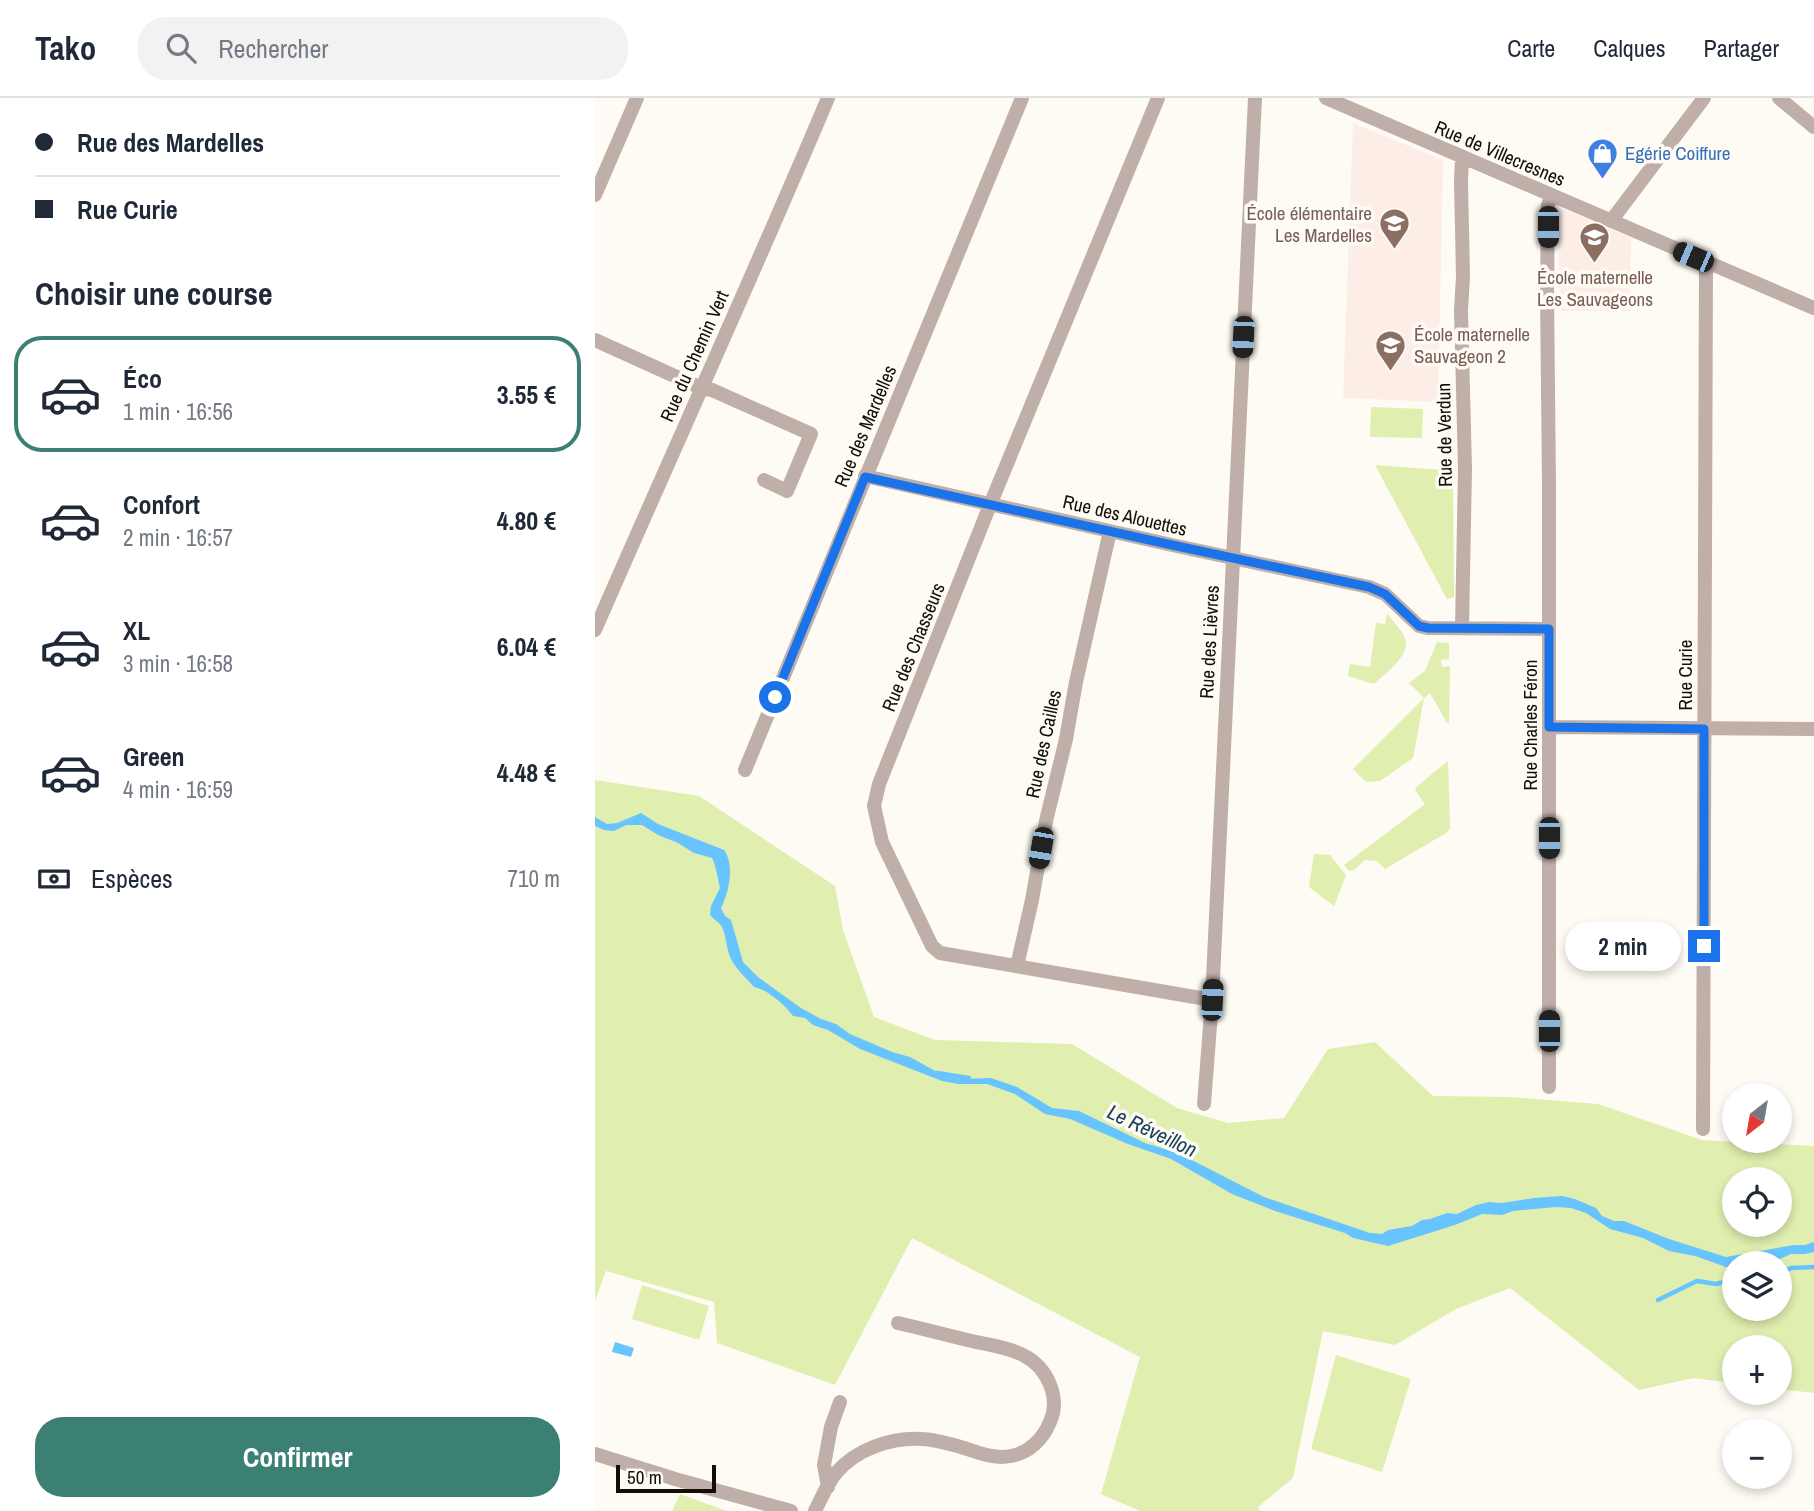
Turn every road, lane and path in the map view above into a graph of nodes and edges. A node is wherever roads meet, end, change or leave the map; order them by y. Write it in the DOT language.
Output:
graph roads {
  1 [pos="637,98"];
  2 [pos="828,98"];
  3 [pos="1022,98"];
  4 [pos="1158,98"];
  5 [pos="1255,98"];
  6 [pos="1326,98"];
  7 [pos="1704,98"];
  8 [pos="1779,98"];
  9 [pos="1814,127"];
  10 [pos="1462,158"];
  11 [pos="595,195"];
  12 [pos="1552,195"];
  13 [pos="1611,221"];
  14 [pos="1706,262"];
  15 [pos="1814,309"];
  16 [pos="595,340"];
  17 [pos="701,388"];
  18 [pos="865,477"];
  19 [pos="764,480"];
  20 [pos="990,505"];
  21 [pos="1110,531"];
  22 [pos="1232,558"];
  23 [pos="1462,628"];
  24 [pos="1549,629"];
  25 [pos="595,630"];
  26 [pos="1549,727"];
  27 [pos="1704,729"];
  28 [pos="1814,729"];
  29 [pos="745,770"];
  30 [pos="1017,966"];
  31 [pos="1212,1000"];
  32 [pos="1549,1087"];
  33 [pos="1205,1104"];
  34 [pos="1703,1129"];
  35 [pos="898,1323"];
  36 [pos="840,1402"];
  37 [pos="595,1454"];
  38 [pos="828,1487"];
  39 [pos="790,1511"];
  40 [pos="815,1511"];
  1 -- 11 [label="street"];
  2 -- 17 [label="street, Rue du Chemin Vert"];
  3 -- 18 [label="street, Rue des Mardelles"];
  4 -- 20 [label="street, Rue des Chasseurs"];
  5 -- 22 [label="street, Rue des Lièvres"];
  6 -- 10 [label="street, Rue de Villecresnes"];
  7 -- 13 [label="street"];
  8 -- 9 [label="street"];
  10 -- 12 [label="street, Rue de Villecresnes"];
  10 -- 23 [label="street, Rue de Verdun"];
  12 -- 13 [label="street, Rue de Villecresnes"];
  12 -- 24 [label="street, Rue Charles Féron"];
  13 -- 14 [label="street, Rue de Villecresnes"];
  14 -- 15 [label="street, Rue de Villecresnes"];
  14 -- 27 [label="street, Rue Curie"];
  16 -- 17 [label="street"];
  17 -- 19 [label="street"];
  17 -- 25 [label="street, Rue du Chemin Vert"];
  18 -- 20 [label="street, Rue des Alouettes"];
  18 -- 29 [label="street, Rue des Mardelles"];
  20 -- 21 [label="street, Rue des Alouettes"];
  20 -- 30 [label="street, Rue des Chasseurs"];
  21 -- 22 [label="street, Rue des Alouettes"];
  21 -- 30 [label="street, Rue des Cailles"];
  22 -- 23 [label="street, Rue des Alouettes"];
  22 -- 31 [label="street, Rue des Lièvres"];
  23 -- 24 [label="street, Rue des Alouettes"];
  24 -- 26 [label="street, Rue Charles Féron"];
  26 -- 27 [label="street"];
  26 -- 32 [label="street, Rue Charles Féron"];
  27 -- 28 [label="street"];
  27 -- 34 [label="street, Rue Curie"];
  30 -- 31 [label="street, Rue des Chasseurs"];
  31 -- 33 [label="street, Rue des Lièvres"];
  35 -- 38 [label="street"];
  36 -- 38 [label="street"];
  37 -- 39 [label="street"];
  38 -- 40 [label="street"];
}
